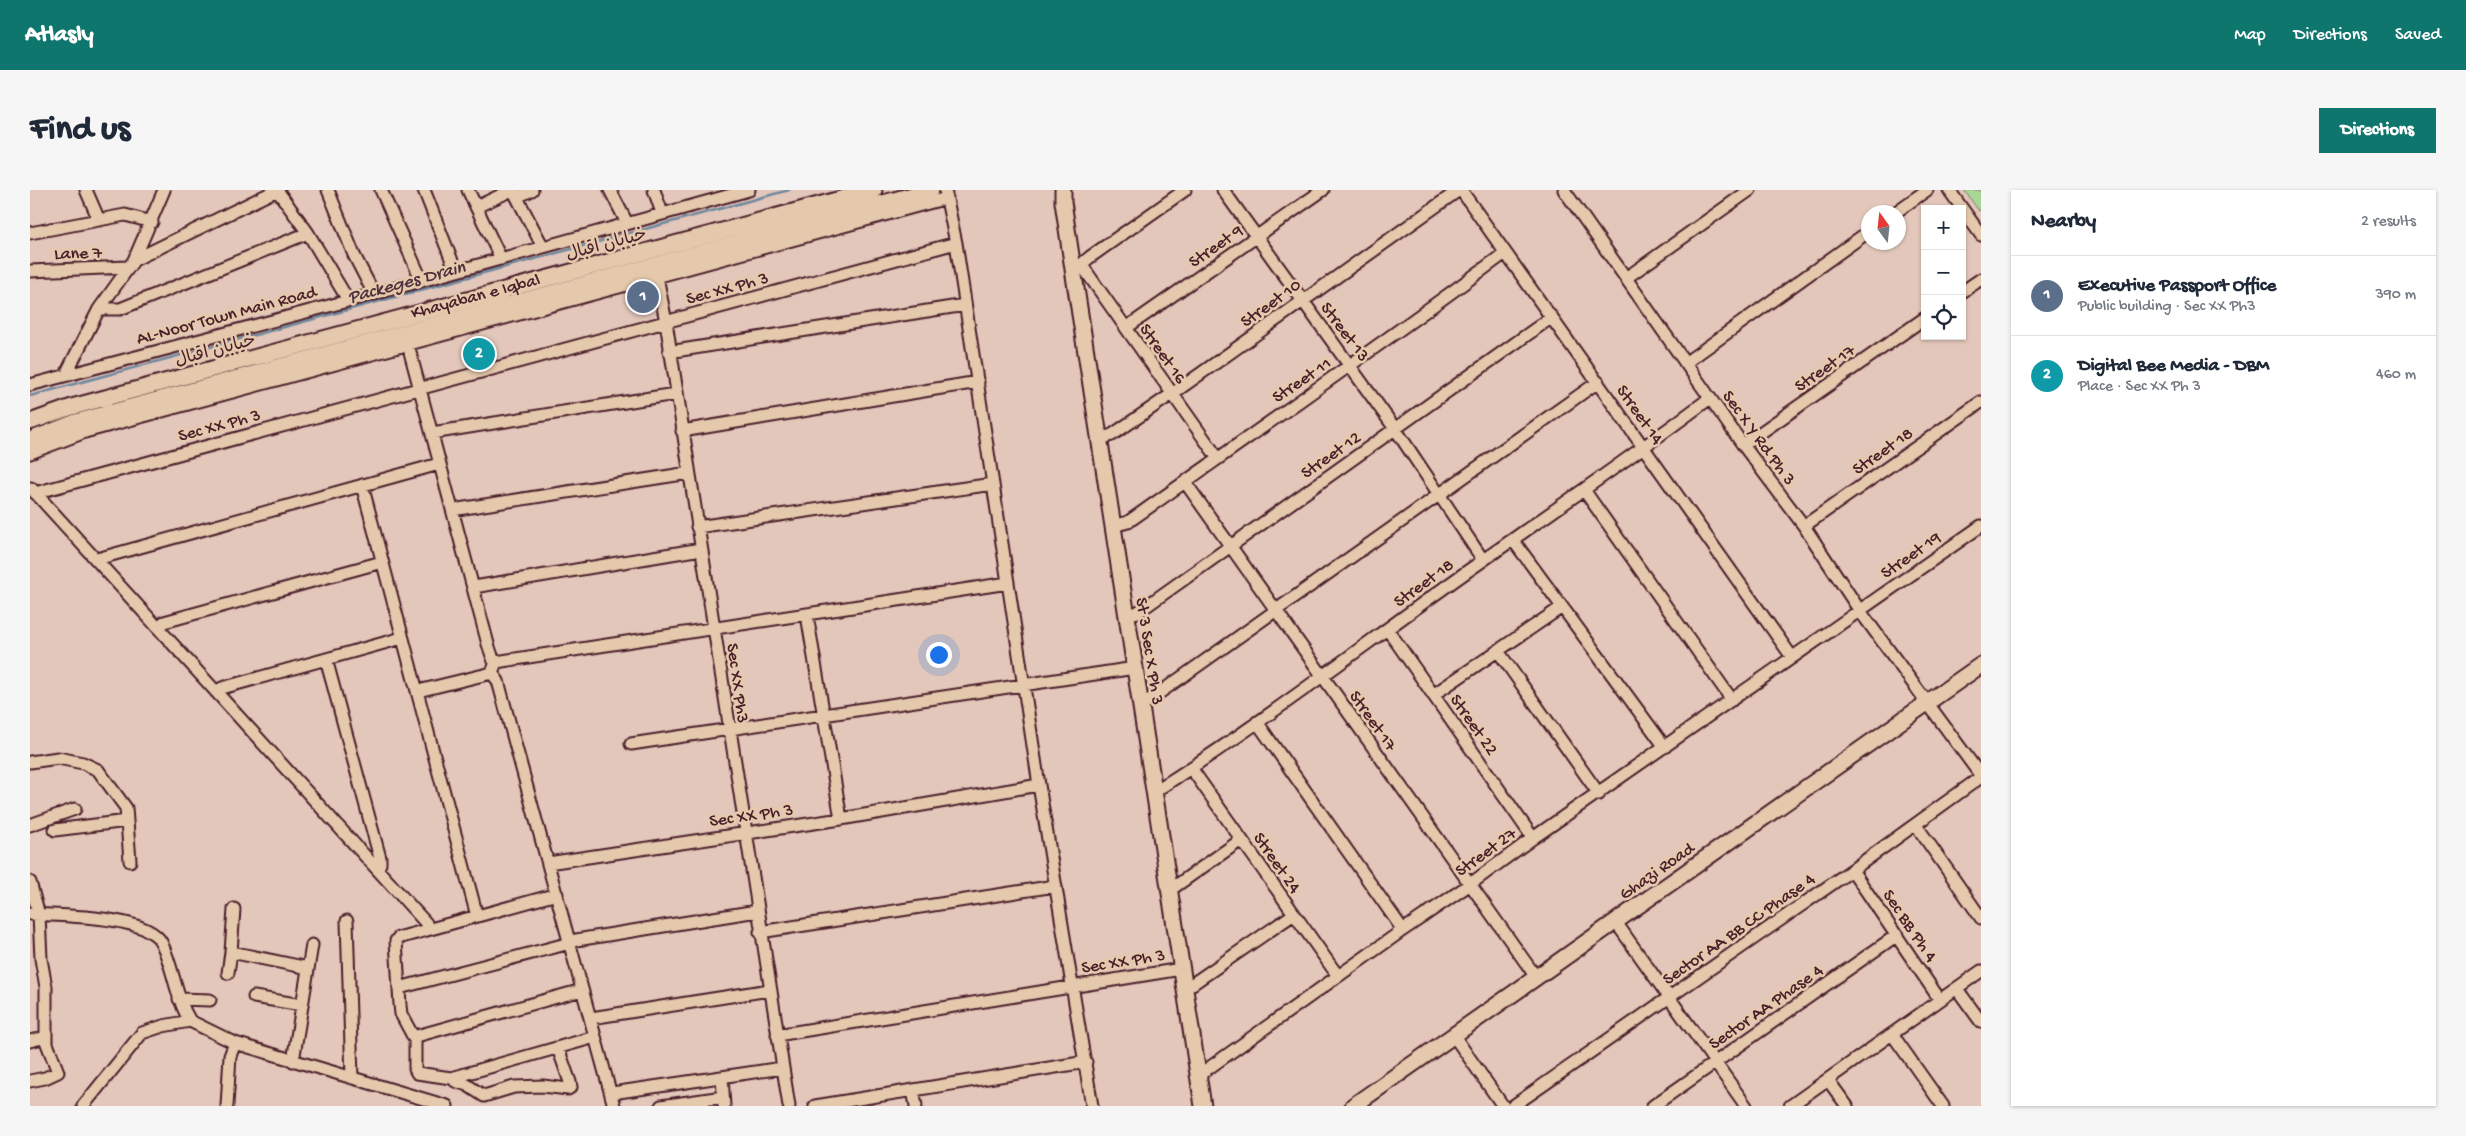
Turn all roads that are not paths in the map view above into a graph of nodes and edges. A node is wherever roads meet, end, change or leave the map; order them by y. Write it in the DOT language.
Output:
graph roads {
  1 [pos="86,190"];
  2 [pos="165,190"];
  3 [pos="277,190"];
  4 [pos="328,190"];
  5 [pos="381,190"];
  6 [pos="424,190"];
  7 [pos="468,190"];
  8 [pos="532,190"];
  9 [pos="610,190"];
  10 [pos="654,190"];
  11 [pos="749,190"];
  12 [pos="874,190"];
  13 [pos="931,190"];
  14 [pos="1186,190"];
  15 [pos="1223,190"];
  16 [pos="1323,190"];
  17 [pos="1460,190"];
  18 [pos="1565,190"];
  19 [pos="1750,190"];
  20 [pos="1927,190"];
  21 [pos="1949,190"];
  22 [pos="514,192"];
  23 [pos="1058,193"];
  24 [pos="946,194"];
  25 [pos="1906,205"];
  26 [pos="476,207"];
  27 [pos="662,214"];
  28 [pos="99,220"];
  29 [pos="152,222"];
  30 [pos="627,223"];
  31 [pos="308,232"];
  32 [pos="30,233"];
  33 [pos="1981,235"];
  34 [pos="1861,237"];
  35 [pos="1255,238"];
  36 [pos="956,243"];
  37 [pos="543,247"];
  38 [pos="1505,253"];
  39 [pos="501,259"];
  40 [pos="131,263"];
  41 [pos="1078,268"];
  42 [pos="30,271"];
  43 [pos="456,271"];
  44 [pos="656,271"];
  45 [pos="550,277"];
  46 [pos="1626,278"];
  47 [pos="1981,278"];
  48 [pos="422,281"];
  49 [pos="1966,289"];
  50 [pos="554,292"];
  51 [pos="374,294"];
  52 [pos="348,300"];
  53 [pos="1302,301"];
  54 [pos="965,305"];
  55 [pos="99,309"];
  56 [pos="1552,317"];
  57 [pos="1921,321"];
  58 [pos="666,322"];
  59 [pos="1126,328"];
  60 [pos="406,339"];
  61 [pos="669,352"];
  62 [pos="1686,364"];
  63 [pos="1351,366"];
  64 [pos="69,375"];
  65 [pos="978,382"];
  66 [pos="1598,382"];
  67 [pos="30,386"];
  68 [pos="420,388"];
  69 [pos="675,394"];
  70 [pos="1172,394"];
  71 [pos="1710,398"];
  72 [pos="1981,402"];
  73 [pos="30,422"];
  74 [pos="682,430"];
  75 [pos="1396,430"];
  76 [pos="432,433"];
  77 [pos="1100,439"];
  78 [pos="30,440"];
  79 [pos="1743,445"];
  80 [pos="1643,449"];
  81 [pos="30,453"];
  82 [pos="1217,457"];
  83 [pos="439,464"];
  84 [pos="689,473"];
  85 [pos="1185,482"];
  86 [pos="993,484"];
  87 [pos="362,485"];
  88 [pos="32,490"];
  89 [pos="1584,490"];
  90 [pos="1439,495"];
  91 [pos="452,510"];
  92 [pos="1113,526"];
  93 [pos="1804,526"];
  94 [pos="1981,526"];
  95 [pos="697,527"];
  96 [pos="1513,540"];
  97 [pos="1229,547"];
  98 [pos="701,549"];
  99 [pos="96,559"];
  100 [pos="1483,560"];
  101 [pos="382,562"];
  102 [pos="1008,583"];
  103 [pos="474,587"];
  104 [pos="1562,607"];
  105 [pos="1275,611"];
  106 [pos="1860,611"];
  107 [pos="807,615"];
  108 [pos="1126,615"];
  109 [pos="158,627"];
  110 [pos="713,629"];
  111 [pos="1388,630"];
  112 [pos="402,638"];
  113 [pos="1498,651"];
  114 [pos="1792,657"];
  115 [pos="326,659"];
  116 [pos="1981,665"];
  117 [pos="494,668"];
  118 [pos="1135,668"];
  119 [pos="1322,675"];
  120 [pos="1024,685"];
  121 [pos="418,691"];
  122 [pos="216,692"];
  123 [pos="1434,695"];
  124 [pos="1732,700"];
  125 [pos="1929,702"];
  126 [pos="1142,706"];
  127 [pos="823,716"];
  128 [pos="1257,722"];
  129 [pos="728,730"];
  130 [pos="631,744"];
  131 [pos="1665,747"];
  132 [pos="30,762"];
  133 [pos="1191,768"];
  134 [pos="1981,777"];
  135 [pos="1039,785"];
  136 [pos="1154,791"];
  137 [pos="1599,794"];
  138 [pos="74,809"];
  139 [pos="841,819"];
  140 [pos="127,821"];
  141 [pos="30,825"];
  142 [pos="1916,825"];
  143 [pos="55,830"];
  144 [pos="744,832"];
  145 [pos="1533,838"];
  146 [pos="1241,840"];
  147 [pos="130,861"];
  148 [pos="548,863"];
  149 [pos="376,868"];
  150 [pos="1852,870"];
  151 [pos="30,882"];
  152 [pos="1469,885"];
  153 [pos="1055,886"];
  154 [pos="1170,890"];
  155 [pos="557,894"];
  156 [pos="234,909"];
  157 [pos="757,911"];
  158 [pos="35,914"];
  159 [pos="1294,914"];
  160 [pos="477,916"];
  161 [pos="1981,918"];
  162 [pos="1615,920"];
  163 [pos="347,921"];
  164 [pos="427,929"];
  165 [pos="1403,930"];
  166 [pos="760,932"];
  167 [pos="1897,935"];
  168 [pos="570,942"];
  169 [pos="312,944"];
  170 [pos="231,952"];
  171 [pos="308,968"];
  172 [pos="1181,969"];
  173 [pos="1981,972"];
  174 [pos="228,973"];
  175 [pos="1338,976"];
  176 [pos="1536,977"];
  177 [pos="1071,986"];
  178 [pos="399,988"];
  179 [pos="1957,989"];
  180 [pos="582,990"];
  181 [pos="770,990"];
  182 [pos="1184,990"];
  183 [pos="254,996"];
  184 [pos="1670,996"];
  185 [pos="179,999"];
  186 [pos="210,1000"];
  187 [pos="1940,1000"];
  188 [pos="302,1005"];
  189 [pos="591,1018"];
  190 [pos="190,1021"];
  191 [pos="1981,1022"];
  192 [pos="1892,1034"];
  193 [pos="777,1035"];
  194 [pos="1454,1036"];
  195 [pos="46,1037"];
  196 [pos="413,1037"];
  197 [pos="595,1037"];
  198 [pos="30,1041"];
  199 [pos="235,1043"];
  200 [pos="558,1048"];
  201 [pos="293,1060"];
  202 [pos="1086,1062"];
  203 [pos="1716,1062"];
  204 [pos="782,1068"];
  205 [pos="1199,1075"];
  206 [pos="454,1077"];
  207 [pos="722,1077"];
  208 [pos="352,1078"];
  209 [pos="1828,1080"];
  210 [pos="30,1081"];
  211 [pos="913,1090"];
  212 [pos="612,1093"];
  213 [pos="724,1101"];
  214 [pos="83,1106"];
  215 [pos="227,1106"];
  216 [pos="446,1106"];
  217 [pos="614,1106"];
  218 [pos="661,1106"];
  219 [pos="789,1106"];
  220 [pos="815,1106"];
  221 [pos="916,1106"];
  222 [pos="1092,1106"];
  223 [pos="1204,1106"];
  224 [pos="1353,1106"];
  225 [pos="1503,1106"];
  226 [pos="1513,1106"];
  227 [pos="1654,1106"];
  228 [pos="1746,1106"];
  229 [pos="1790,1106"];
  230 [pos="1846,1106"];
  231 [pos="1943,1106"];
  1 -- 28 [label="street"];
  2 -- 29 [label="street"];
  3 -- 31 [label="street"];
  3 -- 40 [label="street"];
  4 -- 51 [label="street"];
  5 -- 48 [label="street"];
  6 -- 43 [label="street"];
  7 -- 26 [label="street"];
  8 -- 22 [label="street"];
  9 -- 30 [label="street"];
  10 -- 27 [label="street"];
  11 -- 27 [label="street, AL-Noor Town Main Road"];
  12 -- 45 [label="main road, خیابان اقبال"];
  13 -- 44 [label="main road, Khayaban e Iqbal"];
  14 -- 41 [label="street"];
  15 -- 35 [label="street, Street 13"];
  16 -- 35 [label="street, Street 9"];
  17 -- 38 [label="street, Street 14"];
  17 -- 53 [label="street, Street 10"];
  18 -- 46 [label="street, Sec X Y Rd Ph 3"];
  19 -- 46 [label="street"];
  20 -- 25 [label="street"];
  21 -- 33 [label="street"];
  22 -- 26 [label="street"];
  22 -- 37 [label="street"];
  23 -- 41 [label="main road, St 3 Sec X Ph 3"];
  24 -- 36 [label="street, Sec XX Ph 3"];
  24 -- 44 [label="street"];
  26 -- 39 [label="street"];
  27 -- 30 [label="street, AL-Noor Town Main Road"];
  28 -- 29 [label="street"];
  28 -- 32 [label="street"];
  29 -- 40 [label="street"];
  30 -- 37 [label="street, AL-Noor Town Main Road"];
  31 -- 52 [label="street"];
  31 -- 55 [label="street"];
  34 -- 62 [label="street"];
  35 -- 53 [label="street, Street 13"];
  35 -- 59 [label="street, Street 9"];
  36 -- 54 [label="street, Sec XX Ph 3"];
  36 -- 58 [label="street, Sec XX Ph 3"];
  37 -- 39 [label="street, AL-Noor Town Main Road"];
  38 -- 56 [label="street, Street 14"];
  38 -- 63 [label="street, Street 11"];
  39 -- 43 [label="street, AL-Noor Town Main Road"];
  40 -- 42 [label="street, Lane 7"];
  40 -- 55 [label="street"];
  41 -- 59 [label="street, Street 16"];
  41 -- 77 [label="main road, St 3 Sec X Ph 3"];
  43 -- 48 [label="street, AL-Noor Town Main Road"];
  44 -- 50 [label="main road, Khayaban e Iqbal"];
  44 -- 58 [label="street, Sec XX Ph3"];
  44 -- 60 [label="street"];
  45 -- 50 [label="main road"];
  45 -- 73 [label="main road, خیابان اقبال"];
  46 -- 62 [label="street, Sec X Y Rd Ph 3"];
  47 -- 49 [label="street"];
  48 -- 51 [label="street, AL-Noor Town Main Road"];
  50 -- 60 [label="main road, Khayaban e Iqbal"];
  51 -- 52 [label="street, AL-Noor Town Main Road"];
  52 -- 64 [label="street, AL-Noor Town Main Road"];
  53 -- 63 [label="street, Street 13"];
  53 -- 70 [label="street, Street 10"];
  54 -- 61 [label="street"];
  54 -- 65 [label="street, Sec XX Ph 3"];
  55 -- 64 [label="street"];
  56 -- 66 [label="street, Street 14"];
  56 -- 75 [label="street, Street 12"];
  57 -- 79 [label="street, Street 17"];
  58 -- 61 [label="street, Sec XX Ph3"];
  58 -- 68 [label="street, Sec XX Ph 3"];
  59 -- 70 [label="street, Street 16"];
  60 -- 68 [label="street"];
  60 -- 78 [label="main road, Khayaban e Iqbal"];
  60 -- 81 [label="street"];
  61 -- 69 [label="street, Sec XX Ph3"];
  62 -- 71 [label="street, Sec X Y Rd Ph 3"];
  63 -- 75 [label="street, Street 13"];
  63 -- 82 [label="street, Street 11"];
  64 -- 67 [label="street, AL-Noor Town Main Road"];
  65 -- 74 [label="street"];
  65 -- 86 [label="street, Sec XX Ph 3"];
  66 -- 80 [label="street, Street 14"];
  66 -- 90 [label="street"];
  68 -- 76 [label="street"];
  68 -- 88 [label="street, Sec XX Ph 3"];
  69 -- 74 [label="street, Sec XX Ph3"];
  69 -- 76 [label="street"];
  70 -- 77 [label="street, Street 10"];
  70 -- 82 [label="street, Street 16"];
  71 -- 79 [label="street, Sec X Y Rd Ph 3"];
  71 -- 80 [label="street, Street 18"];
  72 -- 93 [label="street, Street 18"];
  74 -- 84 [label="street, Sec XX Ph3"];
  75 -- 90 [label="street, Street 13"];
  75 -- 97 [label="street, Street 12"];
  76 -- 83 [label="street"];
  77 -- 92 [label="main road, St 3 Sec X Ph 3"];
  79 -- 93 [label="street, Sec X Y Rd Ph 3"];
  80 -- 89 [label="street, Street 18"];
  80 -- 114 [label="street, Street 14"];
  82 -- 85 [label="street, Street 11"];
  83 -- 87 [label="street"];
  83 -- 91 [label="street"];
  84 -- 91 [label="street"];
  84 -- 95 [label="street, Sec XX Ph3"];
  85 -- 92 [label="street, Street 11"];
  85 -- 97 [label="street, Street 17"];
  86 -- 95 [label="street"];
  86 -- 102 [label="street, Sec XX Ph 3"];
  87 -- 99 [label="street"];
  87 -- 101 [label="street"];
  88 -- 99 [label="street"];
  89 -- 96 [label="street, Street 18"];
  89 -- 124 [label="street"];
  90 -- 100 [label="street, Street 13"];
  90 -- 105 [label="street"];
  91 -- 103 [label="street"];
  92 -- 108 [label="main road, St 3 Sec X Ph 3"];
  93 -- 106 [label="street, Sec X Y Rd Ph 3"];
  94 -- 106 [label="street, Street 19"];
  95 -- 98 [label="street, Sec XX Ph3"];
  96 -- 100 [label="street, Street 18"];
  96 -- 104 [label="street"];
  97 -- 105 [label="street, Street 17"];
  97 -- 108 [label="street, Street 12"];
  98 -- 103 [label="street"];
  98 -- 110 [label="street, Sec XX Ph3"];
  99 -- 109 [label="street"];
  100 -- 111 [label="street, Street 18"];
  101 -- 109 [label="street"];
  101 -- 112 [label="street"];
  102 -- 107 [label="street"];
  102 -- 120 [label="street, Sec XX Ph 3"];
  103 -- 117 [label="street"];
  104 -- 113 [label="street"];
  104 -- 131 [label="street"];
  105 -- 119 [label="street, Street 17"];
  105 -- 126 [label="street"];
  106 -- 114 [label="street, Street 19"];
  106 -- 125 [label="street, Sec X Y Rd Ph 3"];
  107 -- 110 [label="street"];
  107 -- 127 [label="street"];
  108 -- 118 [label="main road, St 3 Sec X Ph 3"];
  109 -- 122 [label="street"];
  110 -- 117 [label="street"];
  110 -- 129 [label="street, Sec XX Ph3"];
  111 -- 119 [label="street, Street 18"];
  111 -- 123 [label="street, Street 22"];
  112 -- 115 [label="street"];
  112 -- 121 [label="street"];
  113 -- 123 [label="street"];
  113 -- 137 [label="street"];
  114 -- 124 [label="street, Street 27"];
  115 -- 122 [label="street"];
  115 -- 149 [label="street"];
  116 -- 125 [label="main road, Ghazi Road"];
  117 -- 121 [label="street"];
  117 -- 148 [label="street"];
  118 -- 120 [label="street"];
  118 -- 126 [label="main road, St 3 Sec X Ph 3"];
  119 -- 128 [label="street, Street 18"];
  119 -- 152 [label="street, Street 17"];
  120 -- 127 [label="street"];
  120 -- 135 [label="street, Sec XX Ph 3"];
  121 -- 160 [label="street"];
  122 -- 149 [label="street"];
  123 -- 145 [label="street, Street 22"];
  124 -- 131 [label="street, Street 27"];
  125 -- 134 [label="street, Sec X Y Rd Ph 3"];
  125 -- 162 [label="main road, Ghazi Road"];
  126 -- 136 [label="main road, St 3 Sec X Ph 3"];
  127 -- 129 [label="street"];
  127 -- 139 [label="street"];
  128 -- 133 [label="street, Street 18"];
  128 -- 165 [label="street"];
  129 -- 130 [label="street"];
  129 -- 144 [label="street, Sec XX Ph3"];
  131 -- 137 [label="street, Street 27"];
  132 -- 140 [label="street"];
  133 -- 136 [label="street, Street 18"];
  133 -- 146 [label="street, Street 24"];
  134 -- 142 [label="street, Sector AA BB CC Phase 4"];
  135 -- 139 [label="street, Sec XX Ph 3"];
  135 -- 153 [label="street, Sec XX Ph 3"];
  136 -- 154 [label="main road, St 3 Sec X Ph 3"];
  137 -- 145 [label="street, Street 27"];
  138 -- 141 [label="street"];
  139 -- 144 [label="street, Sec XX Ph 3"];
  140 -- 143 [label="street"];
  140 -- 147 [label="street"];
  142 -- 150 [label="street, Sector AA BB CC Phase 4"];
  142 -- 161 [label="street"];
  144 -- 148 [label="street, Sec XX Ph 3"];
  144 -- 157 [label="street, Sec XX Ph3"];
  145 -- 152 [label="street, Street 27"];
  146 -- 154 [label="street"];
  146 -- 159 [label="street, Street 24"];
  148 -- 155 [label="street"];
  149 -- 164 [label="street"];
  150 -- 167 [label="street, Sec BB Ph 4"];
  150 -- 184 [label="street, Sector AA BB CC Phase 4"];
  151 -- 158 [label="street"];
  152 -- 165 [label="street, Street 27"];
  152 -- 176 [label="street, Street 17"];
  153 -- 166 [label="street"];
  153 -- 177 [label="street, Sec XX Ph 3"];
  154 -- 172 [label="main road, St 3 Sec X Ph 3"];
  155 -- 160 [label="street"];
  155 -- 168 [label="street"];
  156 -- 170 [label="street"];
  157 -- 166 [label="street, Sec XX Ph3"];
  157 -- 168 [label="street"];
  158 -- 185 [label="street"];
  158 -- 195 [label="street"];
  159 -- 175 [label="street, Street 24"];
  159 -- 182 [label="street"];
  160 -- 164 [label="street"];
  162 -- 176 [label="main road, Ghazi Road"];
  162 -- 184 [label="street"];
  163 -- 208 [label="street"];
  164 -- 178 [label="street"];
  165 -- 175 [label="street, Street 27"];
  166 -- 181 [label="street, Sec XX Ph3"];
  167 -- 187 [label="street, Sec BB Ph 4"];
  167 -- 203 [label="street, Sector AA Phase 4"];
  168 -- 178 [label="street"];
  168 -- 180 [label="street"];
  169 -- 171 [label="street"];
  170 -- 171 [label="street"];
  170 -- 174 [label="street"];
  171 -- 188 [label="street"];
  172 -- 177 [label="street, Sec XX Ph 3"];
  172 -- 182 [label="main road, St 3 Sec X Ph 3"];
  173 -- 179 [label="street"];
  175 -- 205 [label="street, Street 27"];
  176 -- 194 [label="main road, Ghazi Road"];
  177 -- 193 [label="street, Sec XX Ph 3"];
  177 -- 202 [label="street, Sec XX Ph 3"];
  178 -- 196 [label="street"];
  179 -- 187 [label="street"];
  179 -- 191 [label="street"];
  180 -- 189 [label="street"];
  180 -- 196 [label="street"];
  181 -- 189 [label="street"];
  181 -- 193 [label="street, Sec XX Ph3"];
  182 -- 205 [label="main road, St 3 Sec X Ph 3"];
  183 -- 188 [label="street"];
  184 -- 203 [label="street"];
  184 -- 226 [label="street, Sector AA BB CC Phase 4"];
  185 -- 186 [label="street"];
  185 -- 190 [label="street"];
  187 -- 192 [label="street"];
  188 -- 201 [label="street"];
  189 -- 197 [label="street"];
  190 -- 199 [label="street"];
  190 -- 214 [label="street"];
  192 -- 209 [label="street"];
  192 -- 231 [label="street"];
  193 -- 204 [label="street, Sec XX Ph3"];
  194 -- 224 [label="main road, Ghazi Road"];
  194 -- 225 [label="street"];
  195 -- 198 [label="street"];
  195 -- 210 [label="street"];
  196 -- 206 [label="street"];
  197 -- 200 [label="street"];
  197 -- 212 [label="street"];
  199 -- 201 [label="street"];
  199 -- 215 [label="street"];
  200 -- 206 [label="street"];
  200 -- 206 [label="street"];
  201 -- 208 [label="street"];
  202 -- 211 [label="street"];
  202 -- 222 [label="street, Sec XX Ph 3"];
  203 -- 227 [label="street, Sector AA Phase 4"];
  203 -- 228 [label="street"];
  204 -- 207 [label="street"];
  204 -- 219 [label="street, Sec XX Ph3"];
  205 -- 223 [label="main road, St 3 Sec X Ph 3"];
  207 -- 212 [label="street"];
  207 -- 213 [label="street"];
  208 -- 216 [label="street"];
  209 -- 229 [label="street"];
  209 -- 230 [label="street"];
  211 -- 220 [label="street"];
  211 -- 221 [label="street"];
  212 -- 217 [label="street"];
  213 -- 218 [label="street"];
}
